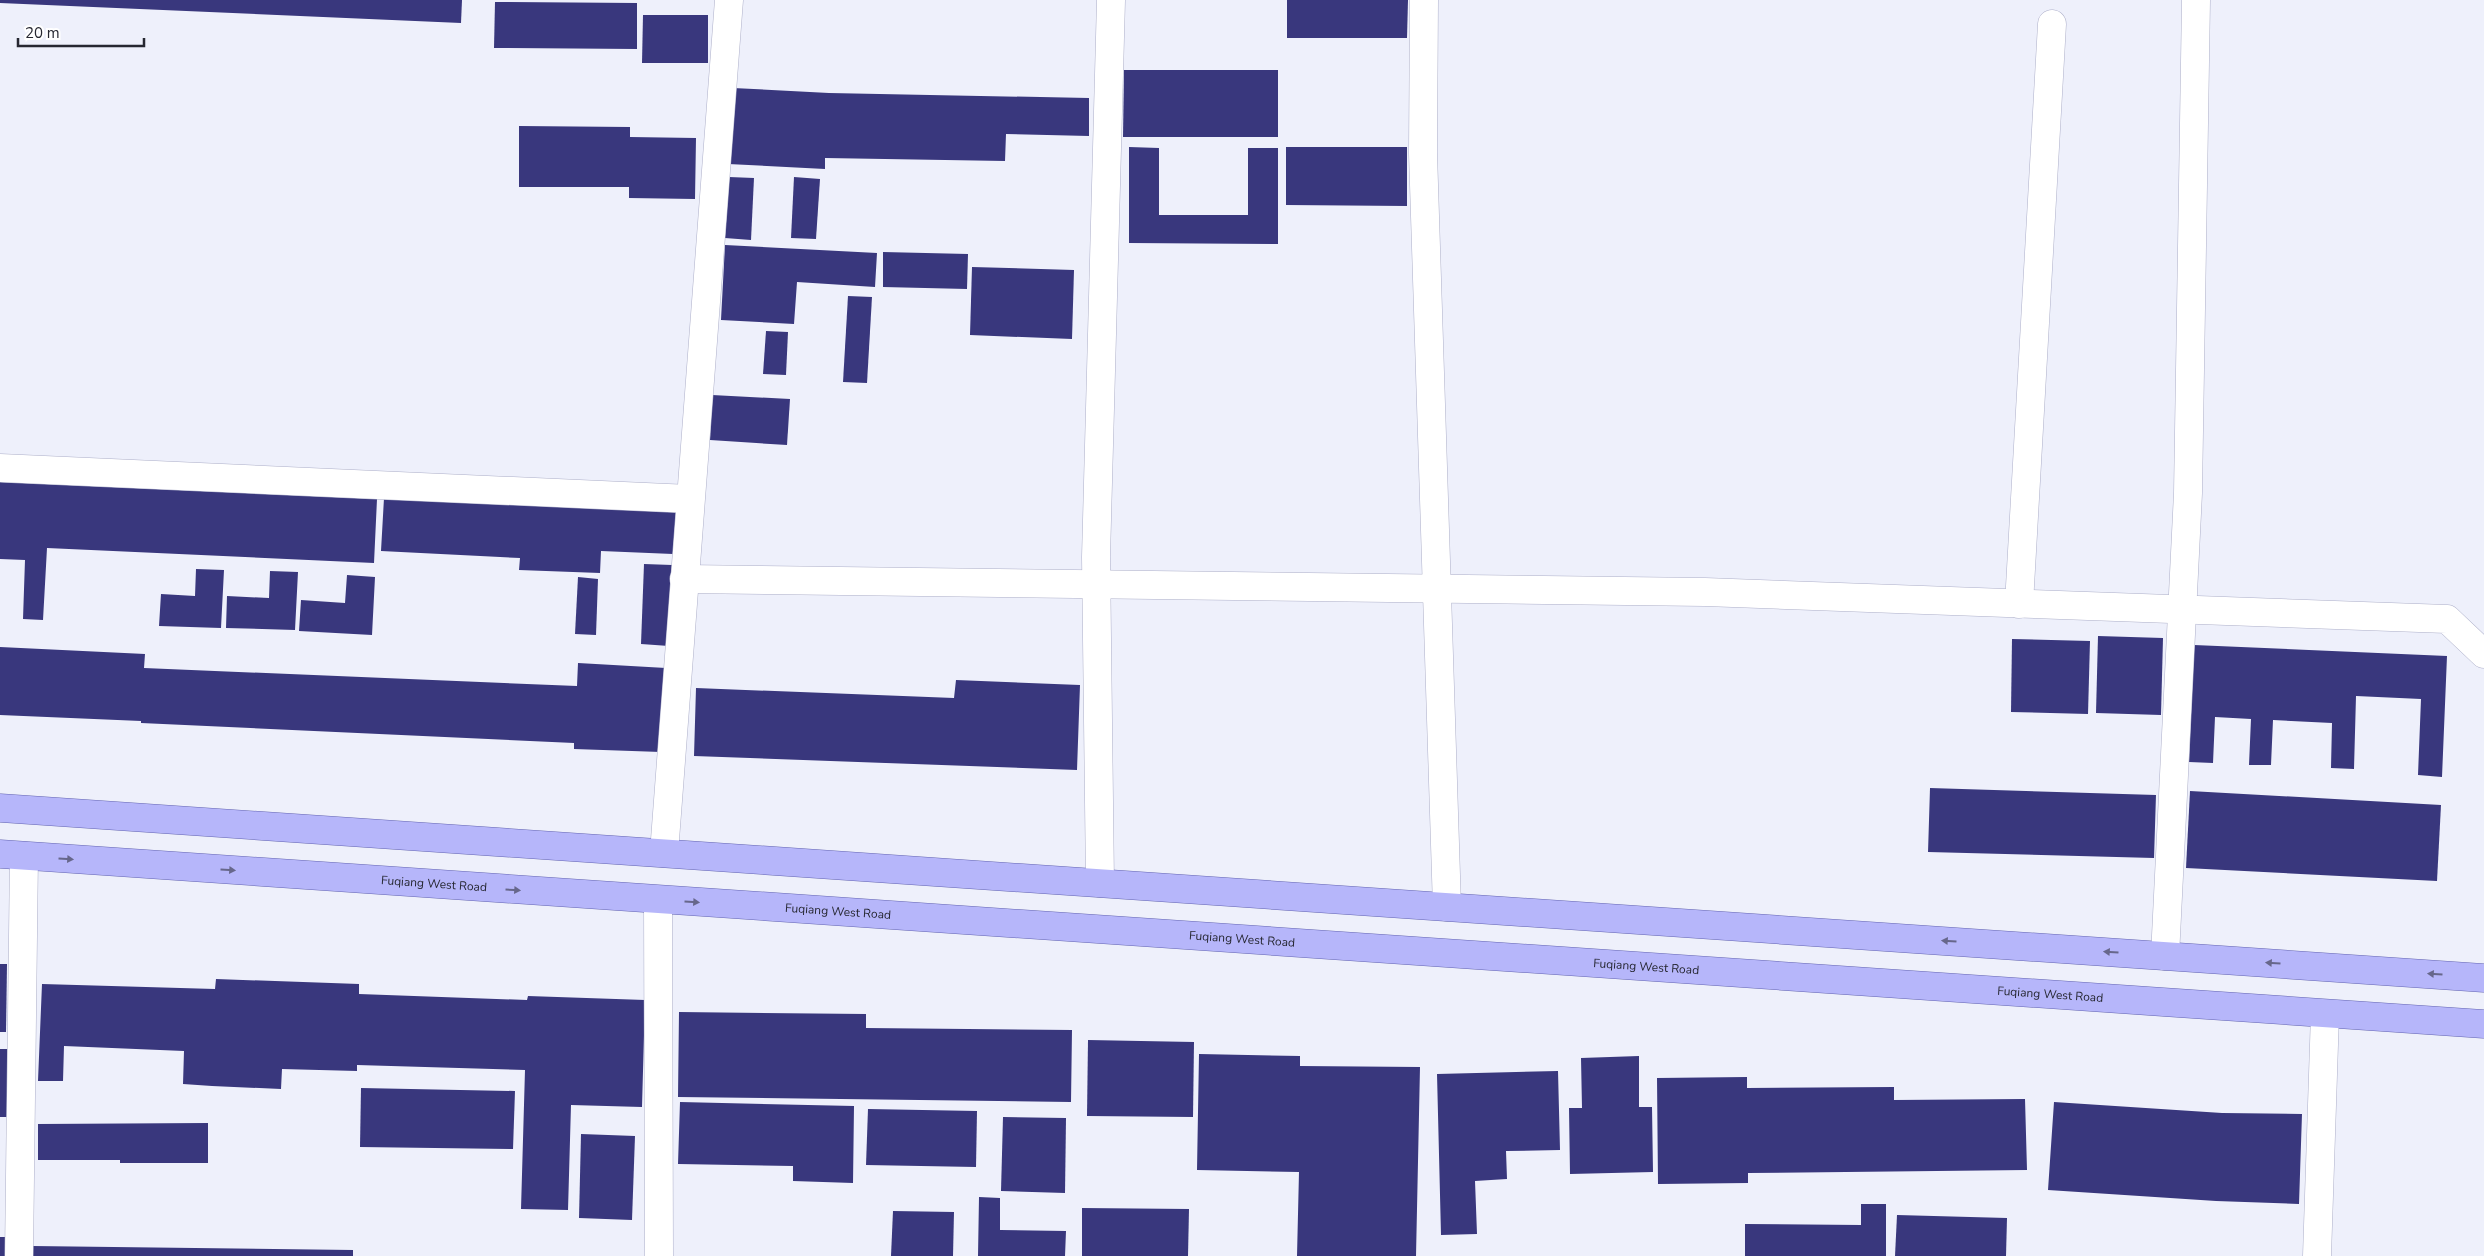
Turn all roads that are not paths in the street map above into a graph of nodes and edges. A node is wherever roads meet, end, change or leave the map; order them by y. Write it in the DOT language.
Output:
graph roads {
  1 [pos="728,0"];
  2 [pos="1112,0"];
  3 [pos="1424,0"];
  4 [pos="2196,0"];
  5 [pos="2052,24"];
  6 [pos="0,468"];
  7 [pos="690,499"];
  8 [pos="684,579"];
  9 [pos="1096,584"];
  10 [pos="1437,588"];
  11 [pos="2019,604"];
  12 [pos="2182,610"];
  13 [pos="2484,654"];
  14 [pos="0,808"];
  15 [pos="664,853"];
  16 [pos="12,855"];
  17 [pos="1100,883"];
  18 [pos="658,900"];
  19 [pos="1448,907"];
  20 [pos="2164,956"];
  21 [pos="2484,978"];
  22 [pos="2325,1014"];
  23 [pos="2484,1024"];
  24 [pos="19,1256"];
  25 [pos="659,1256"];
  26 [pos="2317,1256"];
  1 -- 7 [label="street"];
  2 -- 9 [label="street"];
  3 -- 10 [label="street"];
  4 -- 12 [label="street"];
  5 -- 11 [label="street"];
  6 -- 7 [label="street"];
  7 -- 8 [label="street"];
  8 -- 9 [label="street"];
  8 -- 15 [label="street"];
  9 -- 10 [label="street"];
  9 -- 17 [label="street"];
  10 -- 11 [label="street"];
  10 -- 19 [label="street"];
  11 -- 12 [label="street"];
  12 -- 13 [label="street"];
  12 -- 20 [label="street"];
  14 -- 15 [label="main road"];
  15 -- 17 [label="main road"];
  16 -- 18 [label="main road, Fuqiang West Road, one-way"];
  16 -- 24 [label="street"];
  17 -- 19 [label="main road"];
  18 -- 22 [label="main road, Fuqiang West Road, one-way"];
  18 -- 25 [label="street"];
  20 -- 19 [label="main road, one-way"];
  21 -- 20 [label="main road, one-way"];
  22 -- 23 [label="main road, Fuqiang West Road"];
  22 -- 26 [label="street"];
}
